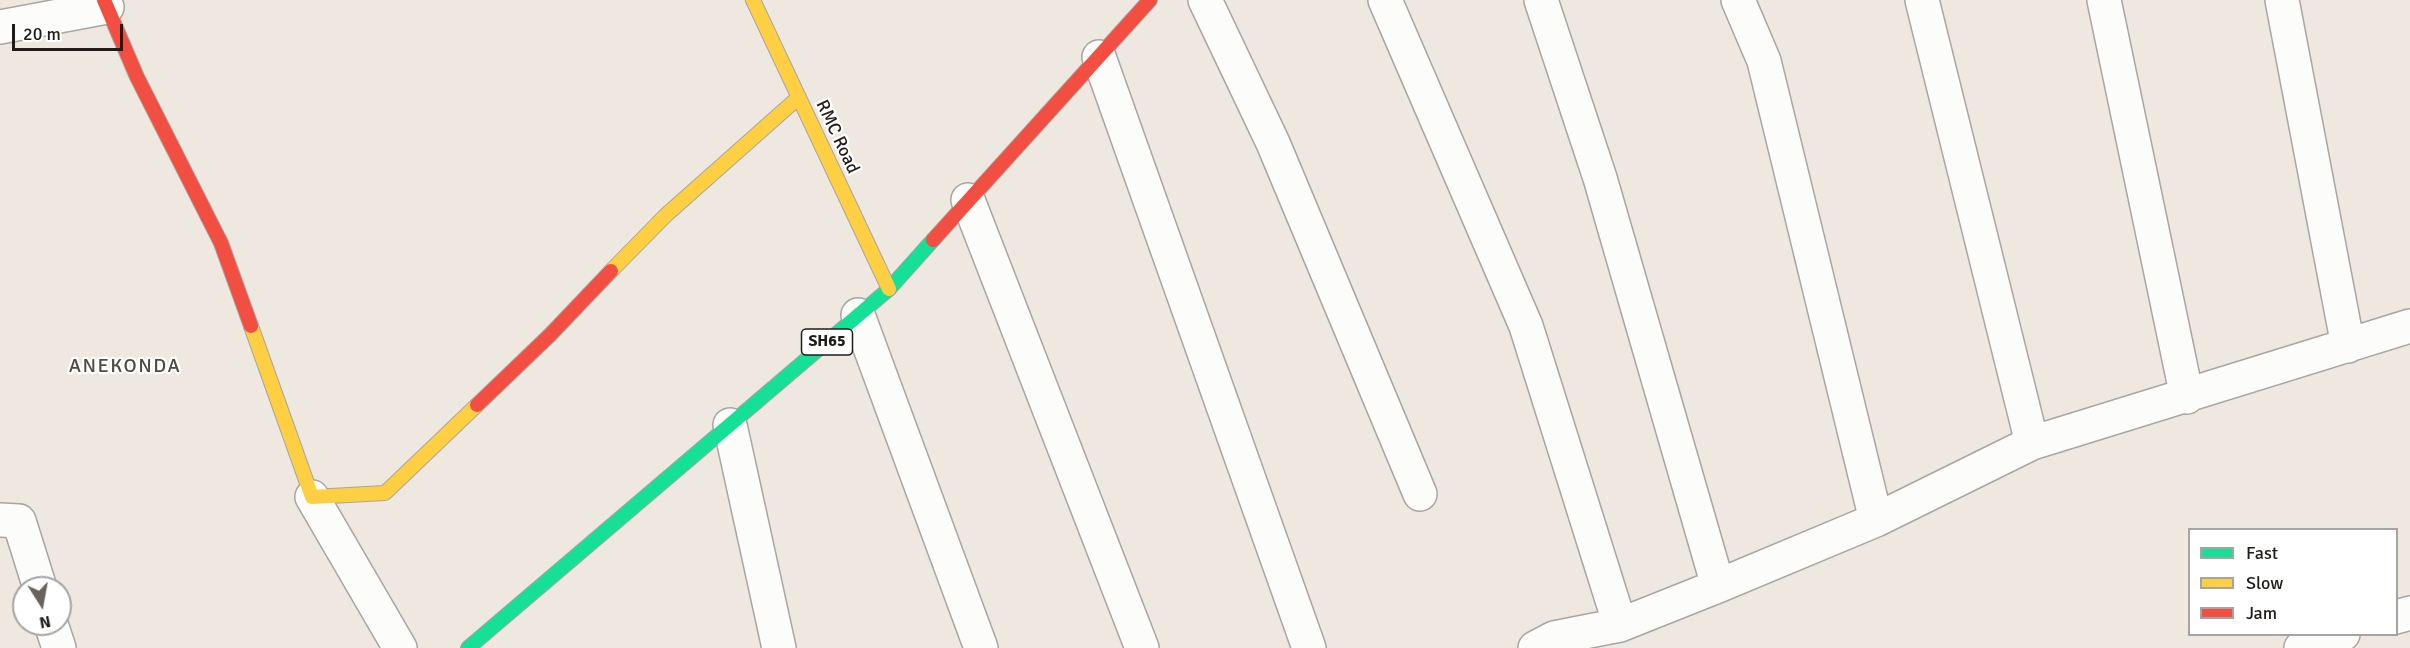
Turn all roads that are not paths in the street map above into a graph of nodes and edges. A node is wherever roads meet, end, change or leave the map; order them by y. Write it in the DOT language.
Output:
graph roads {
  1 [pos="753,0"];
  2 [pos="1150,0"];
  3 [pos="1205,0"];
  4 [pos="1385,0"];
  5 [pos="1541,0"];
  6 [pos="1738,0"];
  7 [pos="1922,0"];
  8 [pos="2104,0"];
  9 [pos="2282,0"];
  10 [pos="106,4"];
  11 [pos="0,27"];
  12 [pos="784,32"];
  13 [pos="1099,57"];
  14 [pos="799,97"];
  15 [pos="968,200"];
  16 [pos="892,284"];
  17 [pos="858,315"];
  18 [pos="2410,326"];
  19 [pos="2348,346"];
  20 [pos="2187,397"];
  21 [pos="730,425"];
  22 [pos="2032,443"];
  23 [pos="1420,494"];
  24 [pos="312,497"];
  25 [pos="0,520"];
  26 [pos="1876,520"];
  27 [pos="36,576"];
  28 [pos="1718,586"];
  29 [pos="1620,625"];
  30 [pos="2337,636"];
  31 [pos="400,648"];
  32 [pos="468,648"];
  33 [pos="779,648"];
  34 [pos="981,648"];
  35 [pos="1142,648"];
  36 [pos="1309,648"];
  37 [pos="1535,648"];
  38 [pos="2301,648"];
  1 -- 14 [label="street, RMC Road"];
  2 -- 13 [label="street, SH65"];
  3 -- 23 [label="street"];
  4 -- 29 [label="street"];
  5 -- 28 [label="street"];
  6 -- 26 [label="street"];
  7 -- 22 [label="street"];
  8 -- 20 [label="street"];
  9 -- 19 [label="street"];
  10 -- 11 [label="street"];
  10 -- 24 [label="street"];
  12 -- 16 [label="street, RMC Road"];
  13 -- 15 [label="street, SH65"];
  13 -- 36 [label="street"];
  14 -- 16 [label="street, RMC Road"];
  14 -- 24 [label="street"];
  15 -- 16 [label="street, SH65"];
  15 -- 35 [label="street"];
  16 -- 17 [label="street, SH65"];
  17 -- 21 [label="street, SH65"];
  17 -- 34 [label="street"];
  18 -- 19 [label="street"];
  19 -- 20 [label="street"];
  20 -- 22 [label="street"];
  21 -- 32 [label="street, SH65"];
  21 -- 33 [label="street"];
  22 -- 26 [label="street"];
  24 -- 31 [label="street"];
  25 -- 27 [label="street"];
  26 -- 28 [label="street"];
  28 -- 29 [label="street"];
  29 -- 37 [label="street"];
  30 -- 38 [label="street"];
}
